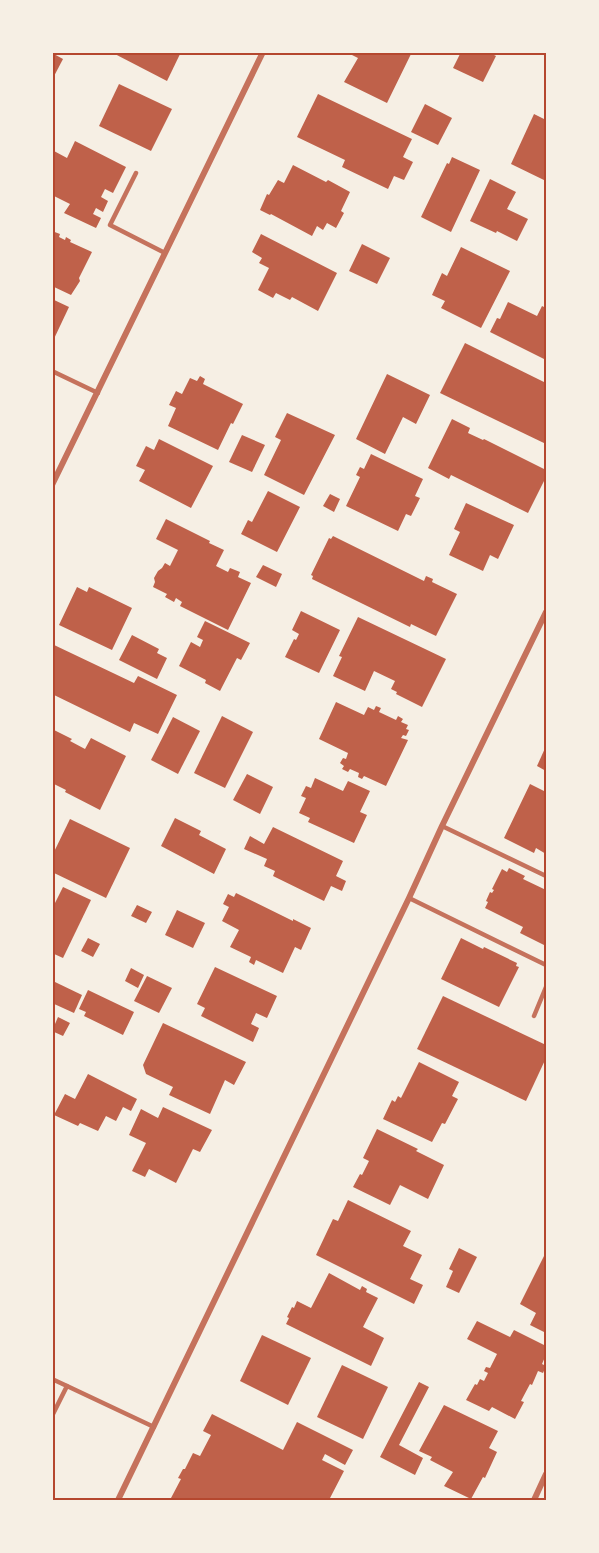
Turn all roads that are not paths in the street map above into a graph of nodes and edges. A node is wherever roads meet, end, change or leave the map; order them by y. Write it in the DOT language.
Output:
graph roads {
  1 [pos="264,52"];
  2 [pos="136,172"];
  3 [pos="165,253"];
  4 [pos="52,371"];
  5 [pos="98,393"];
  6 [pos="52,486"];
  7 [pos="546,612"];
  8 [pos="442,826"];
  9 [pos="546,876"];
  10 [pos="409,898"];
  11 [pos="546,965"];
  12 [pos="546,987"];
  13 [pos="534,1016"];
  14 [pos="52,1379"];
  15 [pos="67,1386"];
  16 [pos="52,1416"];
  17 [pos="154,1427"];
  18 [pos="546,1474"];
  19 [pos="118,1500"];
  20 [pos="534,1500"];
  1 -- 3 [label="street"];
  2 -- 3 [label="lane"];
  3 -- 5 [label="street"];
  4 -- 5 [label="lane"];
  5 -- 6 [label="street"];
  7 -- 8 [label="street"];
  8 -- 9 [label="lane"];
  8 -- 10 [label="street"];
  10 -- 11 [label="lane"];
  10 -- 17 [label="street"];
  12 -- 13 [label="lane"];
  14 -- 15 [label="lane"];
  15 -- 16 [label="lane"];
  15 -- 17 [label="lane"];
  17 -- 19 [label="street"];
  18 -- 20 [label="street"];
}
